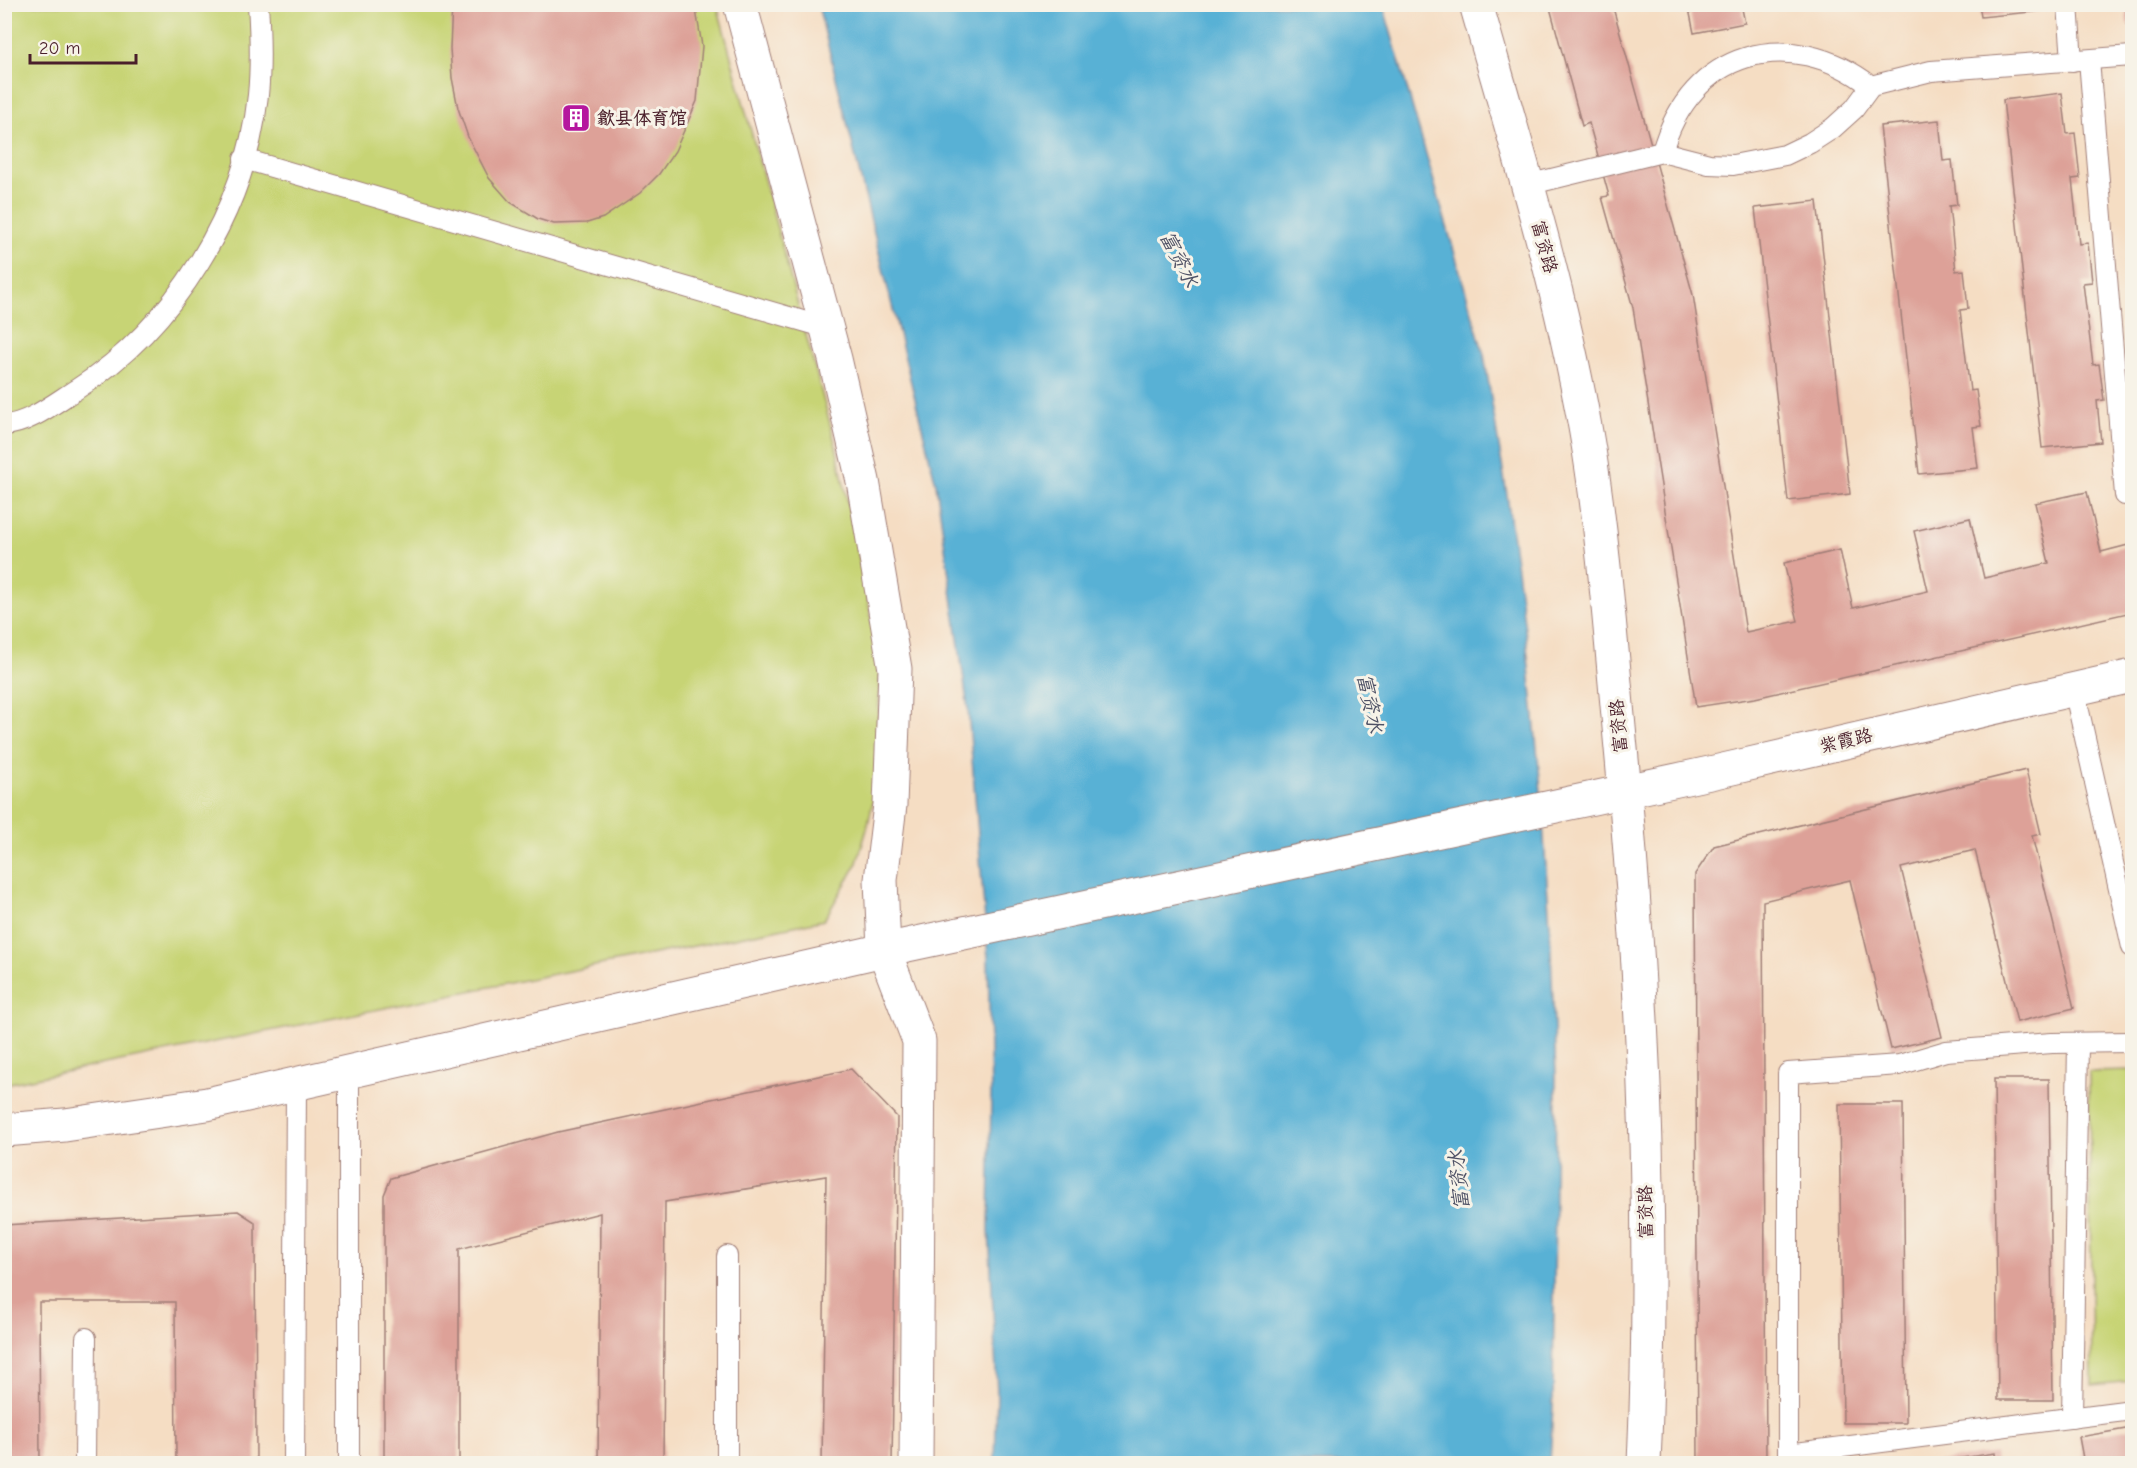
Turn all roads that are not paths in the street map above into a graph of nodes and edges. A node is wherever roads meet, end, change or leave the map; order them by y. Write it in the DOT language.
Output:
graph roads {
  1 [pos="258,4"];
  2 [pos="740,4"];
  3 [pos="1476,4"];
  4 [pos="2068,4"];
  5 [pos="2133,56"];
  6 [pos="2080,61"];
  7 [pos="1871,86"];
  8 [pos="1662,152"];
  9 [pos="244,159"];
  10 [pos="1527,184"];
  11 [pos="827,328"];
  12 [pos="4,425"];
  13 [pos="2125,495"];
  14 [pos="2133,676"];
  15 [pos="2074,689"];
  16 [pos="1625,791"];
  17 [pos="2133,947"];
  18 [pos="884,950"];
  19 [pos="2133,1042"];
  20 [pos="2078,1043"];
  21 [pos="349,1072"];
  22 [pos="296,1084"];
  23 [pos="4,1130"];
  24 [pos="728,1256"];
  25 [pos="86,1338"];
  26 [pos="2133,1410"];
  27 [pos="2072,1418"];
  28 [pos="85,1464"];
  29 [pos="294,1464"];
  30 [pos="349,1464"];
  31 [pos="727,1464"];
  32 [pos="916,1464"];
  33 [pos="1644,1464"];
  1 -- 9 [label="lane"];
  2 -- 11 [label="street"];
  3 -- 10 [label="street, 富资路"];
  4 -- 6 [label="lane"];
  5 -- 6 [label="lane"];
  6 -- 7 [label="lane"];
  6 -- 13 [label="lane"];
  7 -- 8 [label="lane"];
  7 -- 8 [label="lane"];
  8 -- 10 [label="lane"];
  9 -- 11 [label="lane"];
  9 -- 12 [label="lane"];
  10 -- 16 [label="street, 富资路"];
  11 -- 18 [label="street"];
  14 -- 15 [label="street, 紫霞路"];
  15 -- 16 [label="street, 紫霞路"];
  15 -- 17 [label="lane"];
  16 -- 18 [label="street, 紫霞路"];
  16 -- 33 [label="street, 富资路"];
  18 -- 21 [label="street, 紫霞路"];
  18 -- 32 [label="street"];
  19 -- 20 [label="lane"];
  20 -- 27 [label="lane"];
  20 -- 27 [label="lane"];
  21 -- 22 [label="street, 紫霞路"];
  21 -- 30 [label="lane"];
  22 -- 23 [label="street, 紫霞路"];
  22 -- 29 [label="lane"];
  24 -- 31 [label="lane"];
  25 -- 28 [label="lane"];
  26 -- 27 [label="lane"];
}
